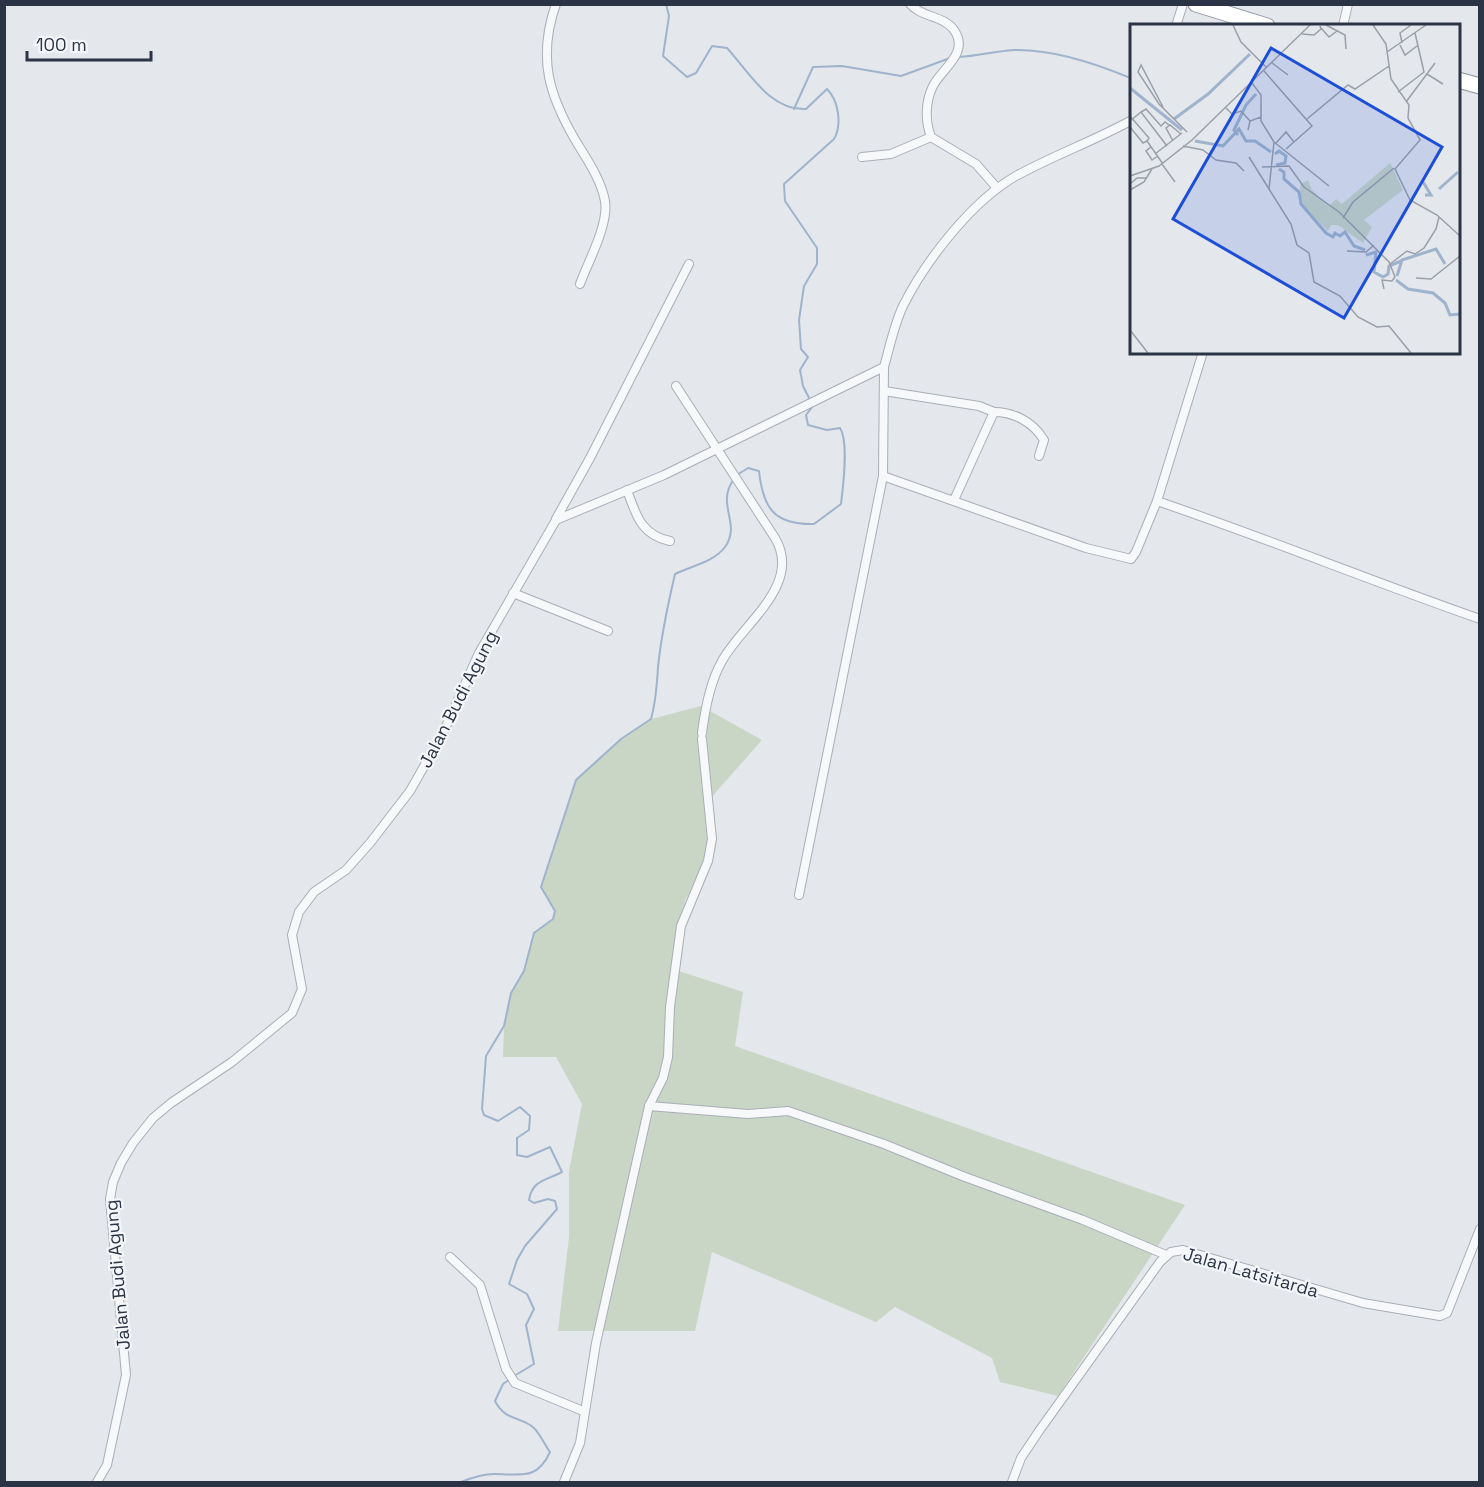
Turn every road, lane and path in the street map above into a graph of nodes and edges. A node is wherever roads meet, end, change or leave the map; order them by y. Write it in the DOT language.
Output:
graph roads {
  1 [pos="556,4"];
  2 [pos="910,4"];
  3 [pos="1183,4"];
  4 [pos="1196,4"];
  5 [pos="1348,4"];
  6 [pos="1177,24"];
  7 [pos="1261,24"];
  8 [pos="1343,24"];
  9 [pos="1460,81"];
  10 [pos="1479,86"];
  11 [pos="1130,121"];
  12 [pos="931,137"];
  13 [pos="862,157"];
  14 [pos="997,188"];
  15 [pos="690,264"];
  16 [pos="580,284"];
  17 [pos="1202,354"];
  18 [pos="884,367"];
  19 [pos="676,386"];
  20 [pos="884,391"];
  21 [pos="994,412"];
  22 [pos="716,451"];
  23 [pos="1039,456"];
  24 [pos="883,476"];
  25 [pos="627,490"];
  26 [pos="954,500"];
  27 [pos="1157,501"];
  28 [pos="556,520"];
  29 [pos="670,541"];
  30 [pos="513,593"];
  31 [pos="1479,619"];
  32 [pos="608,631"];
  33 [pos="799,894"];
  34 [pos="649,1106"];
  35 [pos="1479,1230"];
  36 [pos="1166,1255"];
  37 [pos="450,1257"];
  38 [pos="583,1411"];
  39 [pos="97,1482"];
  40 [pos="564,1482"];
  41 [pos="1012,1482"];
  1 -- 16 [label="street"];
  2 -- 12 [label="street"];
  3 -- 6 [label="street"];
  4 -- 7 [label="highway"];
  5 -- 8 [label="street"];
  9 -- 10 [label="highway"];
  11 -- 14 [label="street"];
  12 -- 13 [label="street"];
  12 -- 14 [label="street"];
  14 -- 18 [label="street"];
  15 -- 28 [label="street, Jalan Budi Agung"];
  17 -- 27 [label="street"];
  18 -- 20 [label="street"];
  18 -- 22 [label="street"];
  19 -- 22 [label="street"];
  20 -- 21 [label="street"];
  20 -- 24 [label="street"];
  21 -- 23 [label="street"];
  21 -- 26 [label="street"];
  22 -- 25 [label="street"];
  22 -- 34 [label="street"];
  24 -- 26 [label="street"];
  24 -- 33 [label="street"];
  25 -- 28 [label="street"];
  25 -- 29 [label="street"];
  26 -- 27 [label="street"];
  27 -- 31 [label="street"];
  28 -- 30 [label="street, Jalan Budi Agung"];
  30 -- 32 [label="street"];
  30 -- 39 [label="street, Jalan Budi Agung"];
  34 -- 36 [label="street"];
  34 -- 38 [label="street"];
  35 -- 36 [label="street, Jalan Latsitarda"];
  36 -- 41 [label="street, Jalan Latsitarda"];
  37 -- 38 [label="street"];
  38 -- 40 [label="street"];
}
